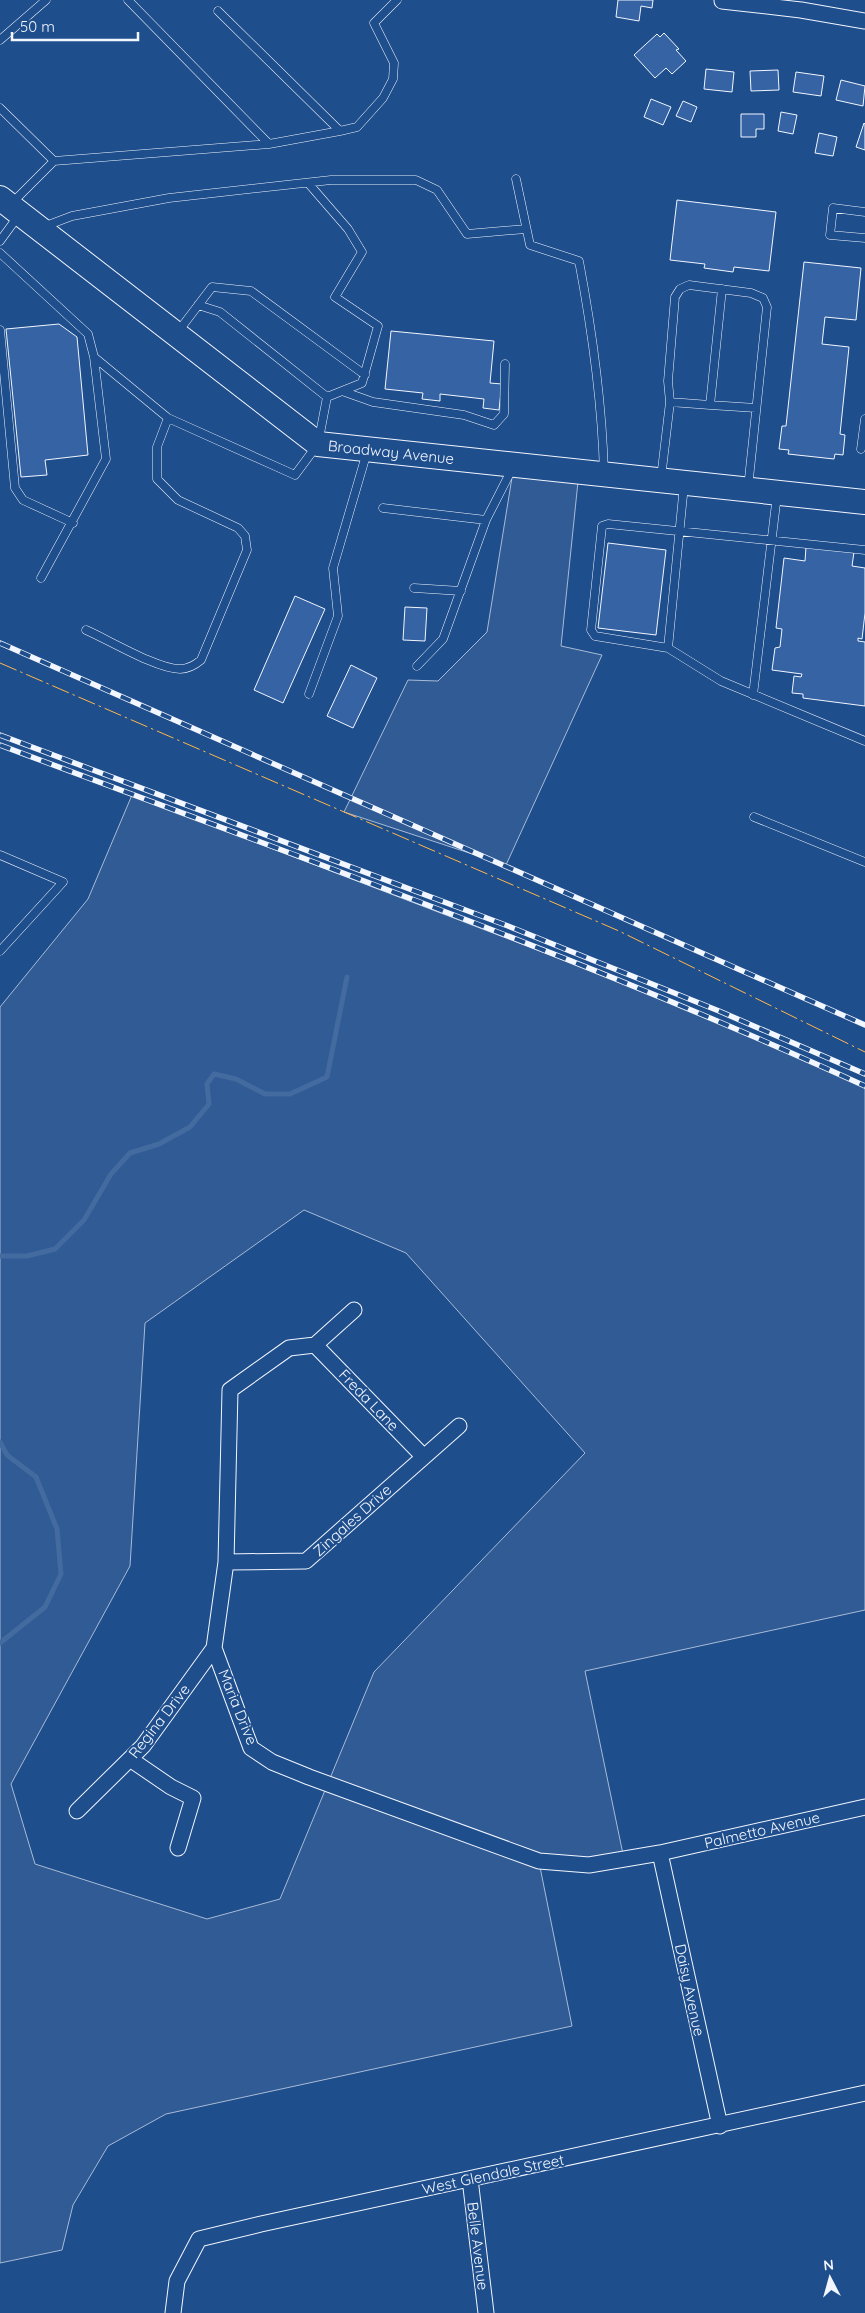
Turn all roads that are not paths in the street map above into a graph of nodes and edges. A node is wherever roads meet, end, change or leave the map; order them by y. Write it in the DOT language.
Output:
graph roads {
  1 [pos="46,0"];
  2 [pos="128,0"];
  3 [pos="397,0"];
  4 [pos="722,1"];
  5 [pos="218,11"];
  6 [pos="865,21"];
  7 [pos="0,40"];
  8 [pos="0,108"];
  9 [pos="340,131"];
  10 [pos="270,144"];
  11 [pos="54,160"];
  12 [pos="516,179"];
  13 [pos="309,184"];
  14 [pos="10,206"];
  15 [pos="865,212"];
  16 [pos="39,229"];
  17 [pos="526,229"];
  18 [pos="865,238"];
  19 [pos="0,241"];
  20 [pos="0,253"];
  21 [pos="722,289"];
  22 [pos="198,305"];
  23 [pos="0,330"];
  24 [pos="176,334"];
  25 [pos="94,357"];
  26 [pos="505,364"];
  27 [pos="364,375"];
  28 [pos="342,391"];
  29 [pos="327,397"];
  30 [pos="670,402"];
  31 [pos="710,404"];
  32 [pos="756,408"];
  33 [pos="168,418"];
  34 [pos="865,419"];
  35 [pos="318,444"];
  36 [pos="861,449"];
  37 [pos="367,450"];
  38 [pos="514,465"];
  39 [pos="604,474"];
  40 [pos="661,480"];
  41 [pos="684,483"];
  42 [pos="747,490"];
  43 [pos="777,493"];
  44 [pos="865,502"];
  45 [pos="383,508"];
  46 [pos="486,520"];
  47 [pos="73,523"];
  48 [pos="680,531"];
  49 [pos="774,540"];
  50 [pos="865,550"];
  51 [pos="41,578"];
  52 [pos="414,588"];
  53 [pos="461,592"];
  54 [pos="86,630"];
  55 [pos="668,648"];
  56 [pos="416,666"];
  57 [pos="309,694"];
  58 [pos="753,695"];
  59 [pos="865,741"];
  60 [pos="754,817"];
  61 [pos="0,855"];
  62 [pos="865,862"];
  63 [pos="0,951"];
  64 [pos="354,1310"];
  65 [pos="315,1345"];
  66 [pos="459,1426"];
  67 [pos="423,1456"];
  68 [pos="226,1562"];
  69 [pos="214,1648"];
  70 [pos="130,1759"];
  71 [pos="865,1807"];
  72 [pos="77,1811"];
  73 [pos="178,1848"];
  74 [pos="660,1853"];
  75 [pos="865,2093"];
  76 [pos="720,2126"];
  77 [pos="470,2179"];
  78 [pos="174,2313"];
  79 [pos="486,2313"];
  1 -- 7 [label="lane"];
  2 -- 10 [label="lane"];
  3 -- 9 [label="lane"];
  4 -- 6 [label="street"];
  5 -- 9 [label="lane"];
  8 -- 11 [label="lane"];
  9 -- 10 [label="lane"];
  10 -- 11 [label="lane"];
  11 -- 14 [label="lane"];
  12 -- 17 [label="lane"];
  13 -- 16 [label="lane"];
  13 -- 17 [label="lane"];
  13 -- 27 [label="lane"];
  14 -- 16 [label="main road, Broadway Avenue"];
  14 -- 19 [label="lane"];
  15 -- 18 [label="lane"];
  16 -- 24 [label="main road, Broadway Avenue"];
  17 -- 39 [label="lane"];
  20 -- 25 [label="lane"];
  21 -- 30 [label="lane"];
  21 -- 31 [label="lane"];
  21 -- 32 [label="lane"];
  22 -- 24 [label="lane"];
  22 -- 27 [label="lane"];
  22 -- 29 [label="lane"];
  23 -- 47 [label="lane"];
  24 -- 35 [label="main road, Broadway Avenue"];
  25 -- 33 [label="lane"];
  25 -- 47 [label="lane"];
  26 -- 28 [label="lane"];
  27 -- 28 [label="lane"];
  28 -- 29 [label="lane"];
  29 -- 35 [label="lane"];
  30 -- 31 [label="lane"];
  30 -- 40 [label="lane"];
  31 -- 32 [label="lane"];
  32 -- 42 [label="lane"];
  33 -- 35 [label="lane"];
  33 -- 54 [label="lane"];
  34 -- 36 [label="lane"];
  35 -- 37 [label="main road, Broadway Avenue"];
  37 -- 38 [label="main road, Broadway Avenue"];
  37 -- 57 [label="lane"];
  38 -- 39 [label="main road, Broadway Avenue"];
  38 -- 46 [label="lane"];
  39 -- 40 [label="main road, Broadway Avenue"];
  40 -- 41 [label="main road, Broadway Avenue"];
  41 -- 42 [label="main road, Broadway Avenue"];
  41 -- 48 [label="lane"];
  42 -- 43 [label="main road, Broadway Avenue"];
  43 -- 44 [label="main road, Broadway Avenue"];
  43 -- 49 [label="lane"];
  45 -- 46 [label="lane"];
  46 -- 53 [label="lane"];
  47 -- 51 [label="lane"];
  48 -- 49 [label="lane"];
  48 -- 55 [label="lane"];
  48 -- 55 [label="lane"];
  49 -- 50 [label="lane"];
  49 -- 58 [label="lane"];
  52 -- 53 [label="lane"];
  53 -- 56 [label="lane"];
  55 -- 58 [label="lane"];
  58 -- 59 [label="lane"];
  60 -- 62 [label="lane"];
  61 -- 63 [label="lane"];
  64 -- 65 [label="street"];
  65 -- 67 [label="street, Freda Lane"];
  65 -- 68 [label="street, Maria Drive"];
  66 -- 67 [label="street, Zingales Drive"];
  67 -- 68 [label="street, Zingales Drive"];
  68 -- 69 [label="street, Maria Drive"];
  69 -- 70 [label="street, Regina Drive"];
  69 -- 74 [label="street, Maria Drive"];
  70 -- 72 [label="street, Regina Drive"];
  70 -- 73 [label="street"];
  71 -- 74 [label="street, Palmetto Avenue"];
  74 -- 76 [label="street, Daisy Avenue"];
  75 -- 76 [label="street, West Glendale Street"];
  76 -- 77 [label="street, West Glendale Street"];
  77 -- 78 [label="street, West Glendale Street"];
  77 -- 79 [label="street, Belle Avenue"];
}
